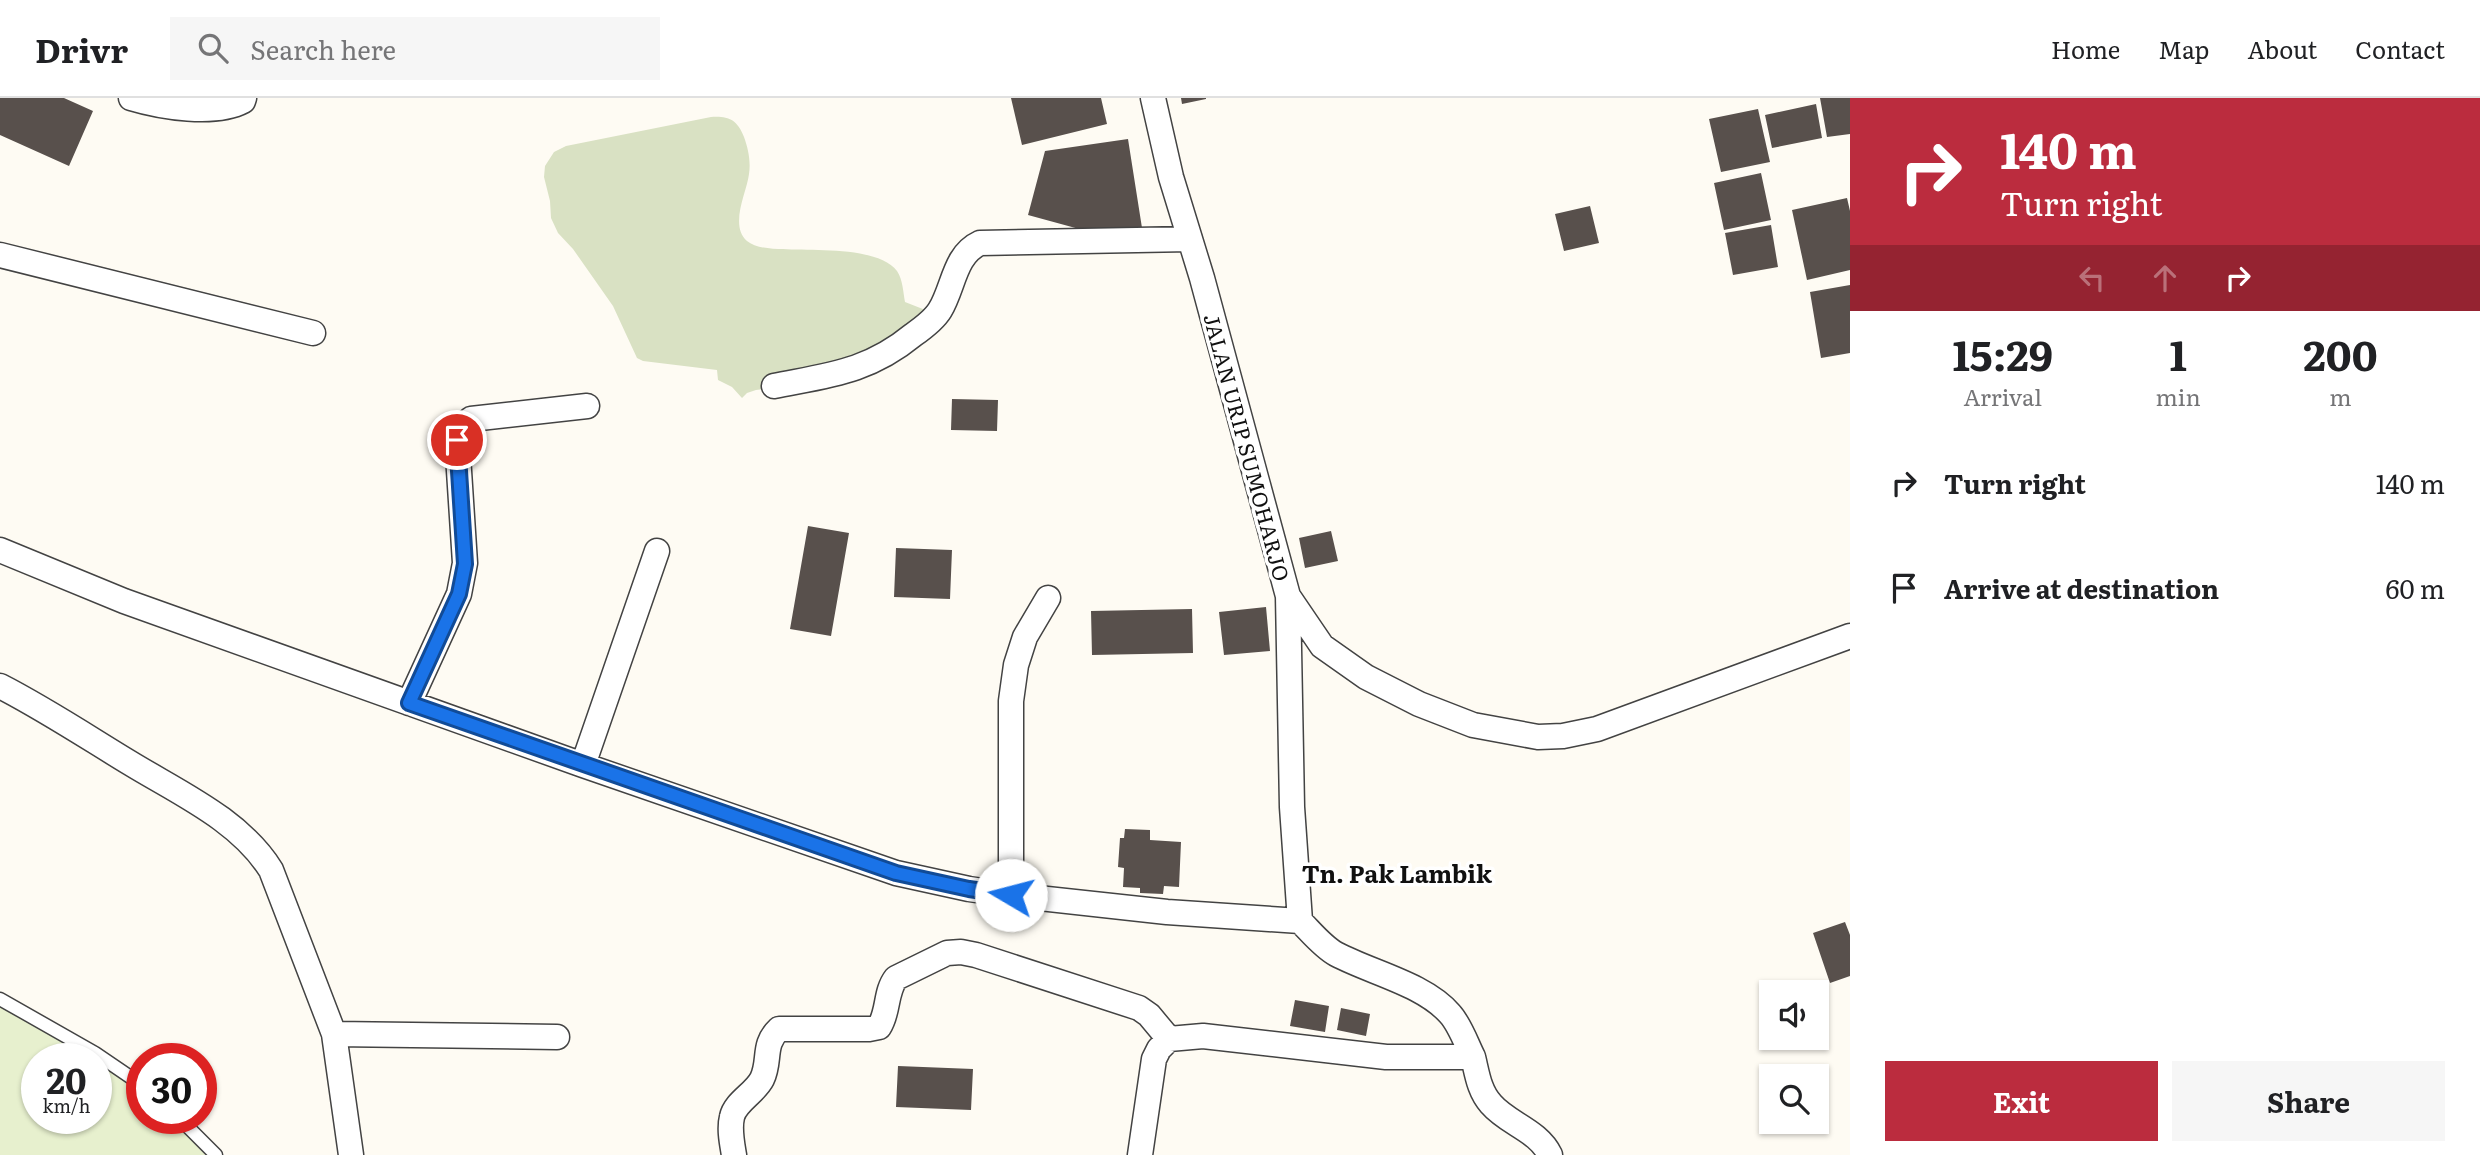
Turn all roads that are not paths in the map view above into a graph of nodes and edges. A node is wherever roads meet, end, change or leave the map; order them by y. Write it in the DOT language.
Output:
graph roads {
  1 [pos="131,98"];
  2 [pos="244,98"];
  3 [pos="1153,98"];
  4 [pos="1190,239"];
  5 [pos="0,255"];
  6 [pos="313,333"];
  7 [pos="774,386"];
  8 [pos="587,406"];
  9 [pos="0,550"];
  10 [pos="657,551"];
  11 [pos="1288,596"];
  12 [pos="1048,598"];
  13 [pos="1850,636"];
  14 [pos="0,686"];
  15 [pos="409,703"];
  16 [pos="583,765"];
  17 [pos="1011,895"];
  18 [pos="1300,921"];
  19 [pos="0,999"];
  20 [pos="334,1034"];
  21 [pos="557,1037"];
  22 [pos="1169,1039"];
  23 [pos="1472,1057"];
  24 [pos="126,1074"];
  25 [pos="195,1134"];
  26 [pos="216,1155"];
  27 [pos="351,1155"];
  28 [pos="734,1155"];
  29 [pos="1140,1155"];
  30 [pos="1550,1155"];
  1 -- 2 [label="street"];
  3 -- 4 [label="street, JALAN URIP SUMOHARJO"];
  4 -- 7 [label="street"];
  4 -- 11 [label="street, JALAN URIP SUMOHARJO"];
  5 -- 6 [label="street"];
  8 -- 15 [label="street"];
  9 -- 15 [label="street"];
  10 -- 16 [label="street"];
  11 -- 13 [label="street, JALAN URIP SUMOHARJO"];
  11 -- 18 [label="street"];
  12 -- 17 [label="street"];
  14 -- 20 [label="street"];
  15 -- 16 [label="street"];
  16 -- 17 [label="street"];
  17 -- 18 [label="street"];
  18 -- 23 [label="street"];
  19 -- 24 [label="lane"];
  20 -- 21 [label="street"];
  20 -- 27 [label="street"];
  22 -- 23 [label="street"];
  22 -- 28 [label="street"];
  22 -- 29 [label="street"];
  23 -- 30 [label="street"];
  25 -- 26 [label="lane"];
}
